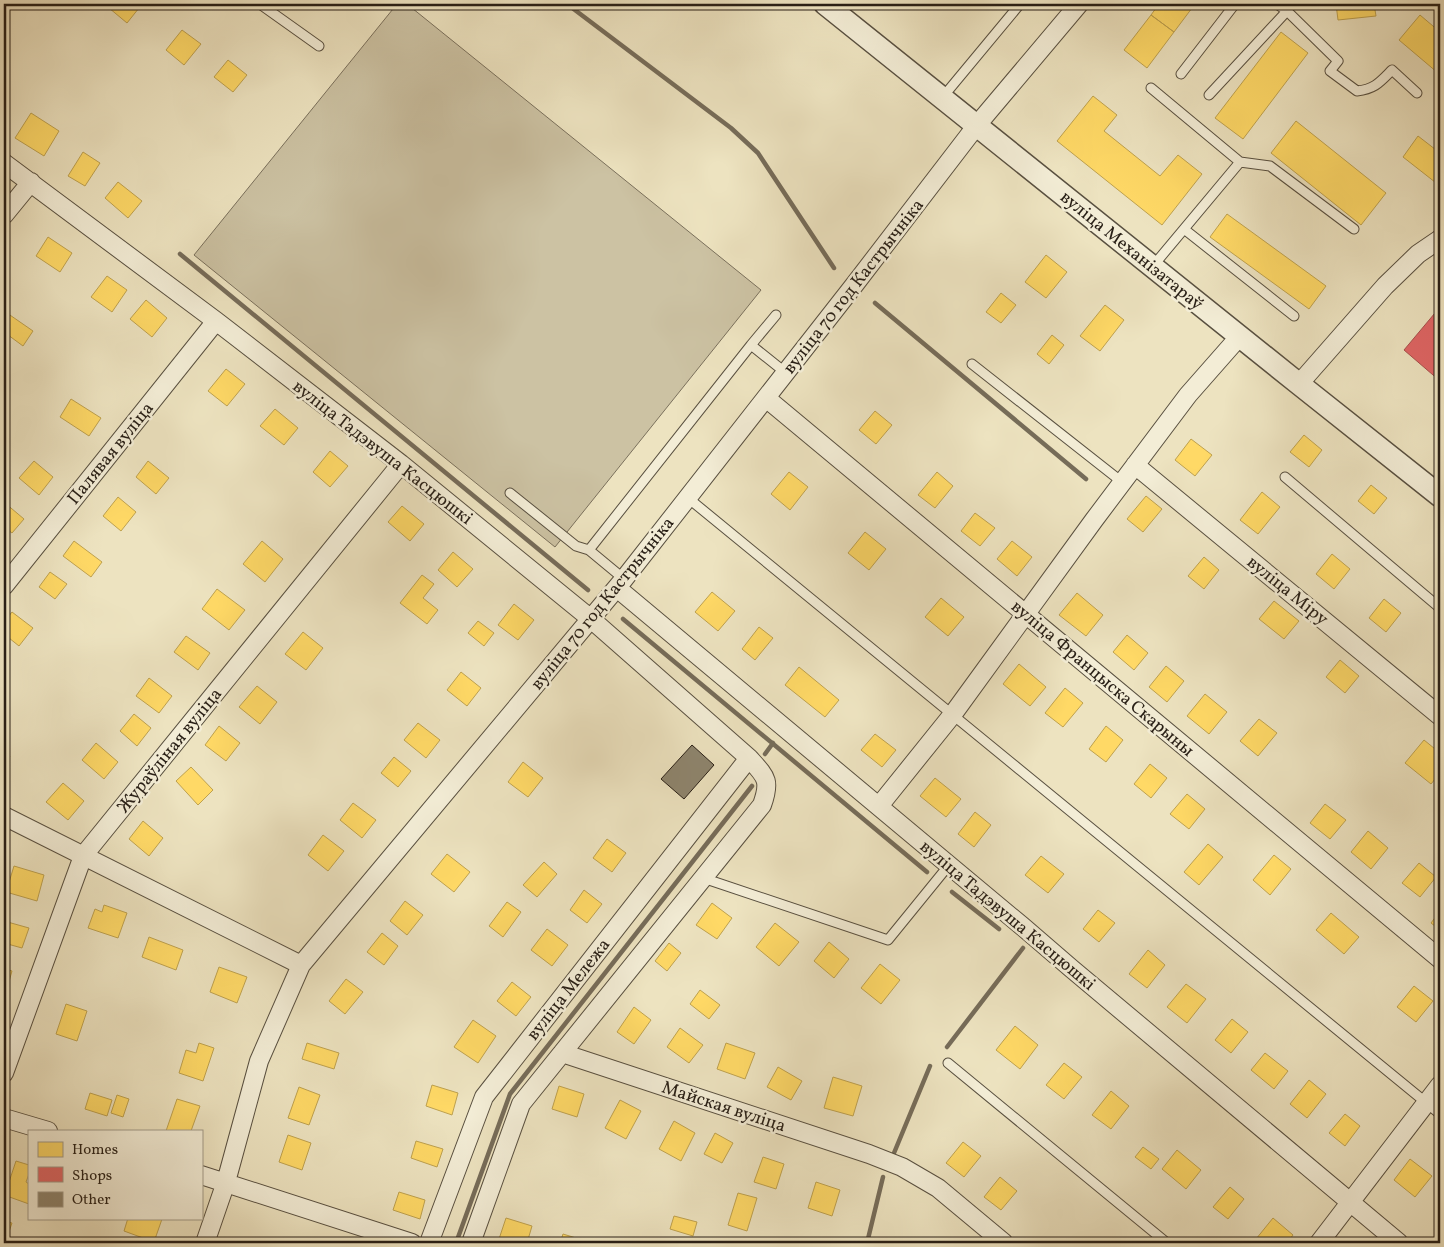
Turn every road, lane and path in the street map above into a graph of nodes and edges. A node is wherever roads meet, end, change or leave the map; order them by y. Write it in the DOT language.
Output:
graph roads {
  1 [pos="260,4"];
  2 [pos="825,4"];
  3 [pos="1020,4"];
  4 [pos="1079,4"];
  5 [pos="1235,4"];
  6 [pos="1277,4"];
  7 [pos="1287,11"];
  8 [pos="319,46"];
  9 [pos="1181,74"];
  10 [pos="1151,88"];
  11 [pos="1417,93"];
  12 [pos="1209,95"];
  13 [pos="942,98"];
  14 [pos="977,125"];
  15 [pos="1240,162"];
  16 [pos="4,163"];
  17 [pos="30,182"];
  18 [pos="4,215"];
  19 [pos="1184,229"];
  20 [pos="1354,229"];
  21 [pos="1440,239"];
  22 [pos="1153,266"];
  23 [pos="776,314"];
  24 [pos="1294,316"];
  25 [pos="216,321"];
  26 [pos="1240,337"];
  27 [pos="751,345"];
  28 [pos="972,364"];
  29 [pos="786,374"];
  30 [pos="1298,384"];
  31 [pos="766,398"];
  32 [pos="401,464"];
  33 [pos="1135,465"];
  34 [pos="1285,477"];
  35 [pos="1122,482"];
  36 [pos="510,493"];
  37 [pos="1440,496"];
  38 [pos="688,498"];
  39 [pos="589,550"];
  40 [pos="620,583"];
  41 [pos="4,586"];
  42 [pos="1440,608"];
  43 [pos="1026,614"];
  44 [pos="591,619"];
  45 [pos="954,714"];
  46 [pos="1440,716"];
  47 [pos="749,758"];
  48 [pos="879,806"];
  49 [pos="4,816"];
  50 [pos="83,856"];
  51 [pos="949,864"];
  52 [pos="703,878"];
  53 [pos="1440,959"];
  54 [pos="301,965"];
  55 [pos="562,1053"];
  56 [pos="948,1063"];
  57 [pos="4,1073"];
  58 [pos="1440,1085"];
  59 [pos="1426,1103"];
  60 [pos="1440,1114"];
  61 [pos="4,1118"];
  62 [pos="45,1130"];
  63 [pos="202,1175"];
  64 [pos="226,1182"];
  65 [pos="1350,1203"];
  66 [pos="205,1243"];
  67 [pos="412,1243"];
  68 [pos="429,1243"];
  69 [pos="471,1243"];
  70 [pos="1004,1243"];
  71 [pos="1167,1243"];
  72 [pos="1319,1243"];
  73 [pos="1399,1243"];
  1 -- 8 [label="lane"];
  2 -- 13 [label="street, вуліца Механізатараў"];
  3 -- 13 [label="lane"];
  4 -- 14 [label="street, вуліца 70 год Кастрычніка"];
  5 -- 9 [label="lane"];
  6 -- 7 [label="lane"];
  7 -- 11 [label="lane"];
  7 -- 12 [label="lane"];
  10 -- 15 [label="lane"];
  13 -- 14 [label="street, вуліца Механізатараў"];
  14 -- 22 [label="street, вуліца Механізатараў"];
  14 -- 29 [label="street, вуліца 70 год Кастрычніка"];
  15 -- 19 [label="lane"];
  15 -- 20 [label="lane"];
  16 -- 17 [label="street, вуліца Тадэвуша Касцюшкі"];
  17 -- 18 [label="street"];
  17 -- 25 [label="street, вуліца Тадэвуша Касцюшкі"];
  19 -- 22 [label="lane"];
  19 -- 24 [label="lane"];
  21 -- 30 [label="street"];
  22 -- 26 [label="street, вуліца Механізатараў"];
  23 -- 27 [label="lane"];
  25 -- 32 [label="street, вуліца Тадэвуша Касцюшкі"];
  25 -- 41 [label="street, Палявая вуліца"];
  26 -- 30 [label="street, вуліца Механізатараў"];
  26 -- 33 [label="street"];
  27 -- 29 [label="lane"];
  27 -- 39 [label="lane"];
  28 -- 35 [label="lane"];
  29 -- 31 [label="street, вуліца 70 год Кастрычніка"];
  30 -- 37 [label="street, вуліца Механізатараў"];
  31 -- 38 [label="street, вуліца 70 год Кастрычніка"];
  31 -- 43 [label="street, вуліца Францыска Скарыны"];
  32 -- 44 [label="street, вуліца Тадэвуша Касцюшкі"];
  32 -- 50 [label="street, Жураўліная вуліца"];
  33 -- 35 [label="street"];
  33 -- 46 [label="street, вуліца Міру"];
  34 -- 42 [label="lane"];
  35 -- 43 [label="street"];
  36 -- 39 [label="lane"];
  38 -- 40 [label="street, вуліца 70 год Кастрычніка"];
  38 -- 45 [label="lane"];
  39 -- 40 [label="lane"];
  40 -- 44 [label="street, вуліца 70 год Кастрычніка"];
  40 -- 48 [label="street, вуліца Тадэвуша Касцюшкі"];
  43 -- 45 [label="street"];
  43 -- 53 [label="street, вуліца Францыска Скарыны"];
  44 -- 47 [label="street, вуліца Тадэвуша Касцюшкі"];
  44 -- 54 [label="street, вуліца 70 год Кастрычніка"];
  45 -- 48 [label="street"];
  45 -- 59 [label="lane"];
  47 -- 52 [label="street, вуліца Тадэвуша Касцюшкі"];
  47 -- 68 [label="street, вуліца Мележа"];
  48 -- 51 [label="street, вуліца Тадэвуша Касцюшкі"];
  49 -- 50 [label="street"];
  50 -- 54 [label="street"];
  50 -- 57 [label="street, Жураўліная вуліца"];
  51 -- 52 [label="lane"];
  51 -- 65 [label="street, вуліца Тадэвуша Касцюшкі"];
  52 -- 55 [label="street"];
  54 -- 64 [label="street, вуліца 70 год Кастрычніка"];
  55 -- 69 [label="street"];
  55 -- 70 [label="street, Майская вуліца"];
  56 -- 71 [label="lane"];
  58 -- 59 [label="street"];
  59 -- 60 [label="lane"];
  59 -- 65 [label="street"];
  61 -- 62 [label="street"];
  63 -- 64 [label="street"];
  64 -- 66 [label="street, вуліца 70 год Кастрычніка"];
  64 -- 67 [label="street"];
  65 -- 72 [label="street"];
  65 -- 73 [label="street, вуліца Тадэвуша Касцюшкі"];
}
